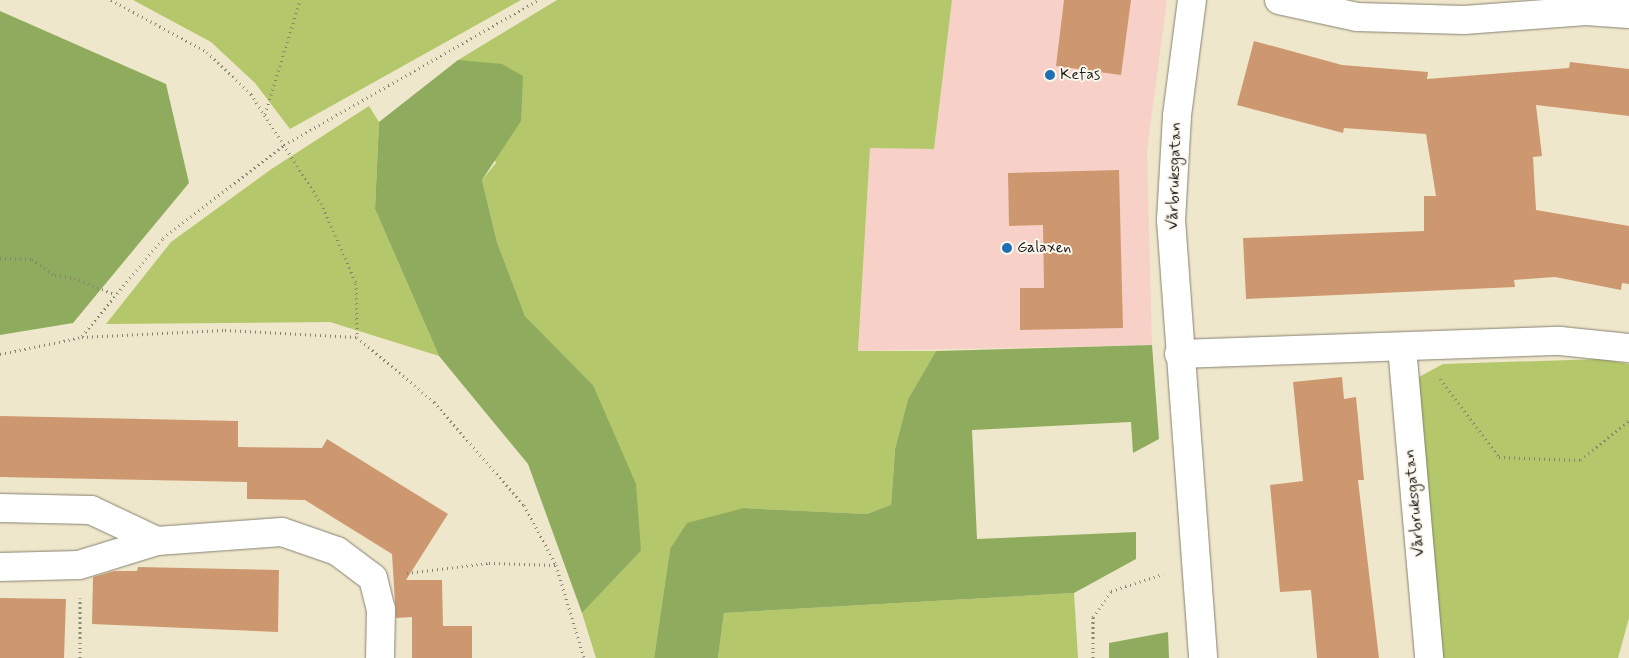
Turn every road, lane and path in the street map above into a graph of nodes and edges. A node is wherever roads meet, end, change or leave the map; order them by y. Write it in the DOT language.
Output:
graph roads {
  1 [pos="111,0"];
  2 [pos="300,0"];
  3 [pos="538,0"];
  4 [pos="1192,0"];
  5 [pos="1279,0"];
  6 [pos="1629,14"];
  7 [pos="265,115"];
  8 [pos="284,145"];
  9 [pos="0,258"];
  10 [pos="116,295"];
  11 [pos="82,337"];
  12 [pos="357,337"];
  13 [pos="1409,347"];
  14 [pos="1629,348"];
  15 [pos="0,354"];
  16 [pos="1179,354"];
  17 [pos="1629,420"];
  18 [pos="0,508"];
  19 [pos="157,541"];
  20 [pos="556,564"];
  21 [pos="79,565"];
  22 [pos="0,567"];
  23 [pos="1196,571"];
  24 [pos="373,578"];
  25 [pos="80,658"];
  26 [pos="380,658"];
  27 [pos="584,658"];
  28 [pos="1093,658"];
  29 [pos="1203,658"];
  30 [pos="1429,658"];
  1 -- 7 [label="path"];
  2 -- 7 [label="path"];
  3 -- 8 [label="path"];
  4 -- 16 [label="street, Vårbruksgatan"];
  5 -- 6 [label="street"];
  7 -- 8 [label="path"];
  8 -- 10 [label="path"];
  8 -- 12 [label="path"];
  9 -- 10 [label="path"];
  10 -- 11 [label="path"];
  11 -- 12 [label="path"];
  11 -- 15 [label="path"];
  12 -- 20 [label="path"];
  13 -- 14 [label="street"];
  13 -- 16 [label="street"];
  13 -- 17 [label="path"];
  13 -- 30 [label="street, Vårbruksgatan"];
  16 -- 23 [label="street, Vårbruksgatan"];
  18 -- 19 [label="street"];
  19 -- 21 [label="street"];
  19 -- 24 [label="street"];
  20 -- 24 [label="path"];
  20 -- 27 [label="path"];
  21 -- 22 [label="street"];
  21 -- 25 [label="path"];
  23 -- 28 [label="path"];
  23 -- 29 [label="street, Vårbruksgatan"];
  24 -- 26 [label="street"];
}
